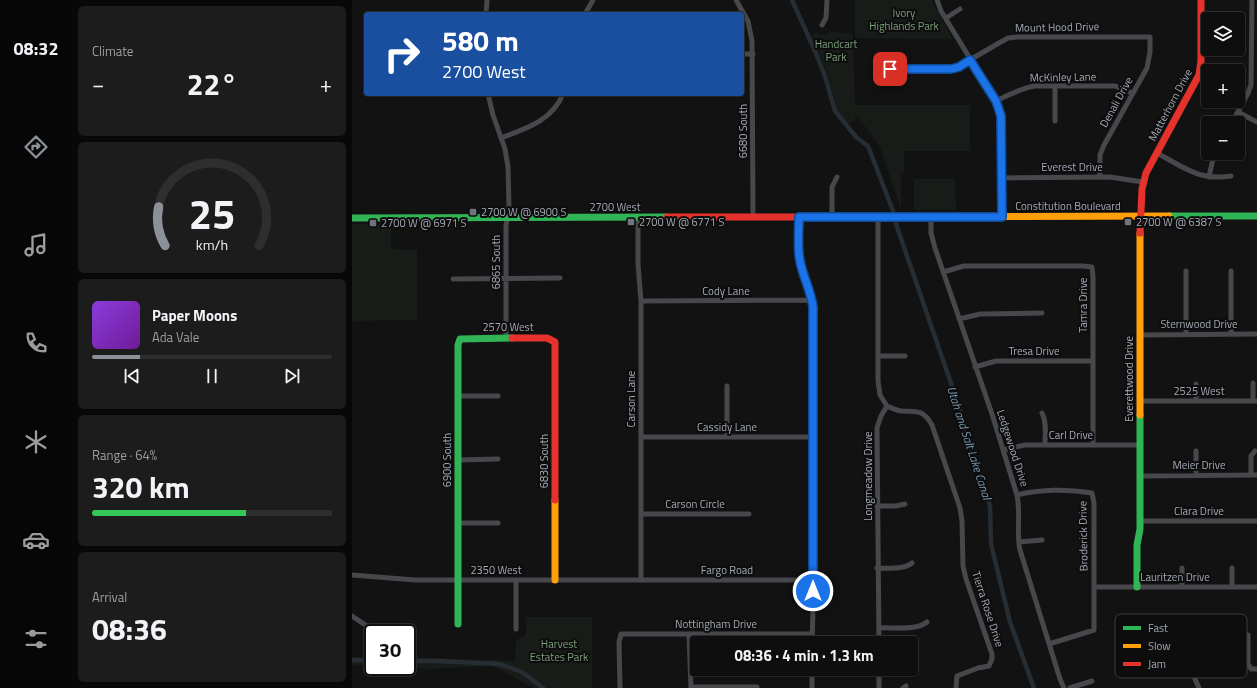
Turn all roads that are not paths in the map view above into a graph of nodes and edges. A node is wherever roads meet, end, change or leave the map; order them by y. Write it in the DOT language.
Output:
graph roads {
  1 [pos="487,0"];
  2 [pos="593,0"];
  3 [pos="736,0"];
  4 [pos="827,0"];
  5 [pos="937,0"];
  6 [pos="1201,0"];
  7 [pos="1252,0"];
  8 [pos="960,9"];
  9 [pos="486,12"];
  10 [pos="586,12"];
  11 [pos="743,12"];
  12 [pos="744,14"];
  13 [pos="946,18"];
  14 [pos="822,25"];
  15 [pos="1150,36"];
  16 [pos="1254,49"];
  17 [pos="744,54"];
  18 [pos="753,54"];
  19 [pos="970,60"];
  20 [pos="890,69"];
  21 [pos="1055,86"];
  22 [pos="1132,93"];
  23 [pos="488,96"];
  24 [pos="561,96"];
  25 [pos="996,101"];
  26 [pos="1238,112"];
  27 [pos="1236,116"];
  28 [pos="1055,121"];
  29 [pos="1257,122"];
  30 [pos="501,138"];
  31 [pos="1157,154"];
  32 [pos="1213,160"];
  33 [pos="1231,176"];
  34 [pos="1100,177"];
  35 [pos="1209,177"];
  36 [pos="837,178"];
  37 [pos="1001,178"];
  38 [pos="1143,182"];
  39 [pos="1257,216"];
  40 [pos="638,217"];
  41 [pos="753,217"];
  42 [pos="799,217"];
  43 [pos="832,217"];
  44 [pos="878,217"];
  45 [pos="931,217"];
  46 [pos="1002,217"];
  47 [pos="1141,217"];
  48 [pos="352,218"];
  49 [pos="507,218"];
  50 [pos="1186,271"];
  51 [pos="1231,271"];
  52 [pos="943,272"];
  53 [pos="560,278"];
  54 [pos="453,279"];
  55 [pos="506,279"];
  56 [pos="812,300"];
  57 [pos="641,301"];
  58 [pos="1042,312"];
  59 [pos="959,319"];
  60 [pos="1140,334"];
  61 [pos="1231,334"];
  62 [pos="1257,334"];
  63 [pos="1186,335"];
  64 [pos="506,338"];
  65 [pos="460,339"];
  66 [pos="555,342"];
  67 [pos="878,356"];
  68 [pos="905,356"];
  69 [pos="1093,361"];
  70 [pos="976,367"];
  71 [pos="1196,384"];
  72 [pos="1253,384"];
  73 [pos="727,386"];
  74 [pos="458,396"];
  75 [pos="498,396"];
  76 [pos="1140,401"];
  77 [pos="1196,401"];
  78 [pos="1255,401"];
  79 [pos="887,406"];
  80 [pos="1042,413"];
  81 [pos="641,437"];
  82 [pos="727,437"];
  83 [pos="813,437"];
  84 [pos="1045,445"];
  85 [pos="1092,445"];
  86 [pos="1140,445"];
  87 [pos="1002,450"];
  88 [pos="1196,451"];
  89 [pos="1255,451"];
  90 [pos="498,459"];
  91 [pos="458,460"];
  92 [pos="1196,475"];
  93 [pos="1254,475"];
  94 [pos="1140,476"];
  95 [pos="1017,496"];
  96 [pos="905,504"];
  97 [pos="877,506"];
  98 [pos="641,514"];
  99 [pos="749,514"];
  100 [pos="1140,521"];
  101 [pos="1257,521"];
  102 [pos="458,523"];
  103 [pos="498,523"];
  104 [pos="1042,540"];
  105 [pos="1019,542"];
  106 [pos="912,563"];
  107 [pos="878,568"];
  108 [pos="1182,568"];
  109 [pos="1232,568"];
  110 [pos="352,575"];
  111 [pos="458,580"];
  112 [pos="516,580"];
  113 [pos="556,580"];
  114 [pos="641,580"];
  115 [pos="813,580"];
  116 [pos="1094,587"];
  117 [pos="1137,587"];
  118 [pos="1182,587"];
  119 [pos="1232,587"];
  120 [pos="1257,587"];
  121 [pos="352,616"];
  122 [pos="927,622"];
  123 [pos="364,624"];
  124 [pos="458,624"];
  125 [pos="879,628"];
  126 [pos="516,629"];
  127 [pos="689,634"];
  128 [pos="812,634"];
  129 [pos="1248,635"];
  130 [pos="879,636"];
  131 [pos="1049,644"];
  132 [pos="1257,669"];
  133 [pos="812,676"];
  134 [pos="879,676"];
  135 [pos="1195,678"];
  136 [pos="1092,681"];
  137 [pos="757,687"];
  138 [pos="620,688"];
  139 [pos="691,688"];
  140 [pos="812,688"];
  141 [pos="879,688"];
  142 [pos="956,688"];
  143 [pos="1064,688"];
  144 [pos="1070,688"];
  145 [pos="1199,688"];
  1 -- 9 [label="street"];
  2 -- 10 [label="street"];
  3 -- 11 [label="street, 6680 South"];
  4 -- 14 [label="street"];
  5 -- 13 [label="street"];
  6 -- 31 [label="street, Matterhorn Drive"];
  7 -- 16 [label="street"];
  8 -- 13 [label="street"];
  12 -- 18 [label="street, 6680 South"];
  13 -- 19 [label="street"];
  15 -- 19 [label="street, Mount Hood Drive"];
  15 -- 22 [label="street, Denali Drive"];
  16 -- 26 [label="street"];
  17 -- 18 [label="street"];
  18 -- 41 [label="street, 6680 South"];
  19 -- 20 [label="street, Mount Hood Drive"];
  19 -- 25 [label="street"];
  21 -- 22 [label="street, McKinley Lane"];
  21 -- 25 [label="street, McKinley Lane"];
  21 -- 28 [label="street"];
  22 -- 34 [label="street, Denali Drive"];
  23 -- 30 [label="street, 6865 South"];
  24 -- 30 [label="street"];
  25 -- 37 [label="street"];
  26 -- 27 [label="street"];
  26 -- 29 [label="street"];
  30 -- 49 [label="street, 6865 South"];
  31 -- 35 [label="street"];
  31 -- 38 [label="street, Matterhorn Drive"];
  32 -- 35 [label="street"];
  33 -- 35 [label="street"];
  34 -- 37 [label="street, Everest Drive"];
  34 -- 38 [label="street, Everest Drive"];
  36 -- 43 [label="street"];
  37 -- 46 [label="street"];
  38 -- 47 [label="street, Matterhorn Drive"];
  39 -- 47 [label="street, Constitution Boulevard"];
  40 -- 41 [label="street, 2700 West"];
  40 -- 49 [label="street, 2700 West"];
  40 -- 57 [label="street, Carson Lane"];
  41 -- 42 [label="street, 2700 West"];
  42 -- 43 [label="street, 2700 West"];
  42 -- 56 [label="street"];
  43 -- 44 [label="street, 2700 West"];
  44 -- 45 [label="street, Constitution Boulevard"];
  44 -- 67 [label="street"];
  45 -- 46 [label="street, Constitution Boulevard"];
  45 -- 52 [label="street, Ledgewood Drive"];
  46 -- 47 [label="street, Constitution Boulevard"];
  47 -- 60 [label="street, Everettwood Drive"];
  48 -- 49 [label="street, 2700 West"];
  49 -- 55 [label="street, 6865 South"];
  50 -- 63 [label="street"];
  51 -- 61 [label="street"];
  52 -- 59 [label="street, Ledgewood Drive"];
  52 -- 69 [label="street, Tamra Drive"];
  53 -- 55 [label="street"];
  54 -- 55 [label="street"];
  55 -- 64 [label="street, 6865 South"];
  56 -- 57 [label="street, Cody Lane"];
  56 -- 83 [label="street"];
  57 -- 81 [label="street, Carson Lane"];
  58 -- 59 [label="street"];
  59 -- 70 [label="street, Ledgewood Drive"];
  60 -- 63 [label="street, Sternwood Drive"];
  60 -- 76 [label="street, Everettwood Drive"];
  61 -- 62 [label="street, Sternwood Drive"];
  61 -- 63 [label="street, Sternwood Drive"];
  64 -- 65 [label="street, 2570 West"];
  64 -- 66 [label="street, 2570 West"];
  65 -- 74 [label="street, 6900 South"];
  66 -- 113 [label="street, 6830 South"];
  67 -- 68 [label="street"];
  67 -- 79 [label="street"];
  69 -- 70 [label="street, Tresa Drive"];
  69 -- 85 [label="street, Tamra Drive"];
  70 -- 87 [label="street, Ledgewood Drive"];
  71 -- 77 [label="street"];
  72 -- 78 [label="street"];
  73 -- 82 [label="street"];
  74 -- 75 [label="street"];
  74 -- 91 [label="street, 6900 South"];
  76 -- 77 [label="street, 2525 West"];
  76 -- 86 [label="street, Everettwood Drive"];
  77 -- 78 [label="street, 2525 West"];
  79 -- 97 [label="street, Longmeadow Drive"];
  79 -- 142 [label="street, Tierra Rose Drive"];
  80 -- 84 [label="street"];
  81 -- 82 [label="street, Cassidy Lane"];
  81 -- 98 [label="street, Carson Lane"];
  82 -- 83 [label="street, Cassidy Lane"];
  83 -- 115 [label="street"];
  84 -- 85 [label="street, Carl Drive"];
  84 -- 87 [label="street, Carl Drive"];
  85 -- 86 [label="street, Carl Drive"];
  86 -- 94 [label="street, Everettwood Drive"];
  87 -- 95 [label="street, Ledgewood Drive"];
  88 -- 92 [label="street"];
  89 -- 93 [label="street"];
  90 -- 91 [label="street"];
  91 -- 102 [label="street, 6900 South"];
  92 -- 93 [label="street, Meier Drive"];
  92 -- 94 [label="street, Meier Drive"];
  94 -- 100 [label="street, Everettwood Drive"];
  95 -- 105 [label="street, Ledgewood Drive"];
  95 -- 116 [label="street, Broderick Drive"];
  96 -- 97 [label="street"];
  97 -- 107 [label="street, Longmeadow Drive"];
  98 -- 99 [label="street, Carson Circle"];
  98 -- 114 [label="street, Carson Lane"];
  100 -- 101 [label="street, Clara Drive"];
  100 -- 117 [label="street, Everettwood Drive"];
  102 -- 103 [label="street"];
  102 -- 111 [label="street, 6900 South"];
  104 -- 105 [label="street"];
  105 -- 131 [label="street, Ledgewood Drive"];
  106 -- 107 [label="street"];
  107 -- 125 [label="street, Longmeadow Drive"];
  108 -- 118 [label="street"];
  109 -- 119 [label="street"];
  110 -- 111 [label="street, 2350 West"];
  111 -- 112 [label="street, 2350 West"];
  111 -- 124 [label="street, 6900 South"];
  112 -- 113 [label="street, 2350 West"];
  112 -- 126 [label="street"];
  113 -- 114 [label="street, 2350 West"];
  114 -- 115 [label="street, Fargo Road"];
  115 -- 128 [label="street"];
  116 -- 117 [label="street, Lauritzen Drive"];
  116 -- 131 [label="street, Broderick Drive"];
  117 -- 118 [label="street, Lauritzen Drive"];
  118 -- 119 [label="street, Lauritzen Drive"];
  119 -- 120 [label="street, Lauritzen Drive"];
  121 -- 123 [label="street"];
  122 -- 125 [label="street"];
  125 -- 130 [label="street, Longmeadow Drive"];
  127 -- 128 [label="street, Nottingham Drive"];
  127 -- 138 [label="street, Nottingham Drive"];
  127 -- 139 [label="street"];
  129 -- 132 [label="street"];
  131 -- 143 [label="street, Ledgewood Drive"];
  133 -- 140 [label="street"];
  134 -- 141 [label="street"];
  135 -- 145 [label="street"];
  136 -- 144 [label="street"];
  137 -- 139 [label="street"];
}
